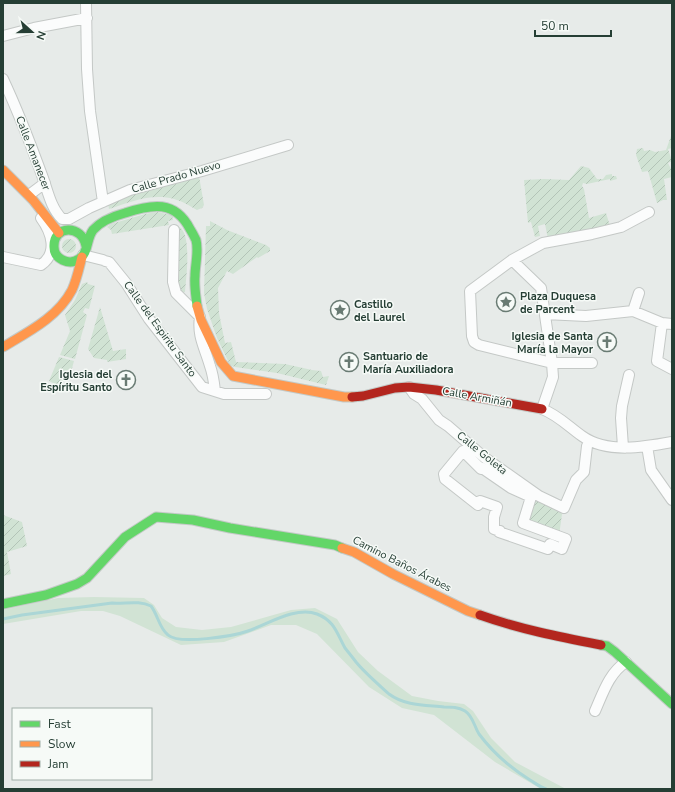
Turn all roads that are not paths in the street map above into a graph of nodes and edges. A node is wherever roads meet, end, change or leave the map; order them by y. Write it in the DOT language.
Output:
graph roads {
  1 [pos="86,3"];
  2 [pos="87,18"];
  3 [pos="3,36"];
  4 [pos="3,79"];
  5 [pos="6,95"];
  6 [pos="288,144"];
  7 [pos="3,170"];
  8 [pos="3,177"];
  9 [pos="45,183"];
  10 [pos="29,195"];
  11 [pos="103,202"];
  12 [pos="648,212"];
  13 [pos="116,216"];
  14 [pos="68,228"];
  15 [pos="174,230"];
  16 [pos="84,253"];
  17 [pos="3,257"];
  18 [pos="512,260"];
  19 [pos="63,261"];
  20 [pos="3,262"];
  21 [pos="638,293"];
  22 [pos="67,299"];
  23 [pos="633,311"];
  24 [pos="545,314"];
  25 [pos="200,317"];
  26 [pos="662,323"];
  27 [pos="672,324"];
  28 [pos="3,347"];
  29 [pos="552,363"];
  30 [pos="592,363"];
  31 [pos="672,369"];
  32 [pos="629,375"];
  33 [pos="409,387"];
  34 [pos="215,391"];
  35 [pos="266,394"];
  36 [pos="542,409"];
  37 [pos="590,441"];
  38 [pos="672,442"];
  39 [pos="647,446"];
  40 [pos="623,447"];
  41 [pos="672,500"];
  42 [pos="497,507"];
  43 [pos="3,604"];
  44 [pos="626,662"];
  45 [pos="672,704"];
  46 [pos="595,711"];
  1 -- 2 [label="street"];
  2 -- 3 [label="street"];
  2 -- 11 [label="street"];
  4 -- 5 [label="street, Calle Amanecer"];
  5 -- 9 [label="street, Calle Amanecer"];
  6 -- 11 [label="street, Calle Prado Nuevo"];
  7 -- 10 [label="street"];
  8 -- 17 [label="street"];
  9 -- 10 [label="street"];
  9 -- 14 [label="street, Calle Amanecer"];
  10 -- 14 [label="street"];
  11 -- 14 [label="street, Calle Prado Nuevo"];
  12 -- 18 [label="street"];
  13 -- 14 [label="street"];
  13 -- 16 [label="street"];
  13 -- 25 [label="street, Calle Armiñán"];
  14 -- 16 [label="street"];
  14 -- 19 [label="street"];
  15 -- 25 [label="street"];
  16 -- 19 [label="street"];
  16 -- 22 [label="street"];
  16 -- 34 [label="street, Calle del Espiritu Santo"];
  18 -- 24 [label="street"];
  18 -- 29 [label="street"];
  19 -- 20 [label="street"];
  19 -- 22 [label="street"];
  21 -- 23 [label="street"];
  22 -- 28 [label="street"];
  23 -- 24 [label="street"];
  23 -- 26 [label="street"];
  24 -- 29 [label="street"];
  25 -- 33 [label="street, Calle Armiñán"];
  25 -- 34 [label="street"];
  26 -- 27 [label="street"];
  26 -- 31 [label="street"];
  29 -- 30 [label="street"];
  29 -- 36 [label="street"];
  32 -- 40 [label="street"];
  33 -- 36 [label="street, Calle Armiñán"];
  33 -- 37 [label="street, Calle Goleta"];
  34 -- 35 [label="street, Calle del Espiritu Santo"];
  36 -- 37 [label="street, Calle Armiñán"];
  37 -- 40 [label="street, Calle Armiñán"];
  38 -- 39 [label="street, Calle Armiñán"];
  39 -- 40 [label="street, Calle Armiñán"];
  39 -- 41 [label="street"];
  42 -- 42 [label="street"];
  43 -- 44 [label="street, Camino Baños Árabes"];
  44 -- 45 [label="street, Camino Baños Árabes"];
  44 -- 46 [label="street"];
}
